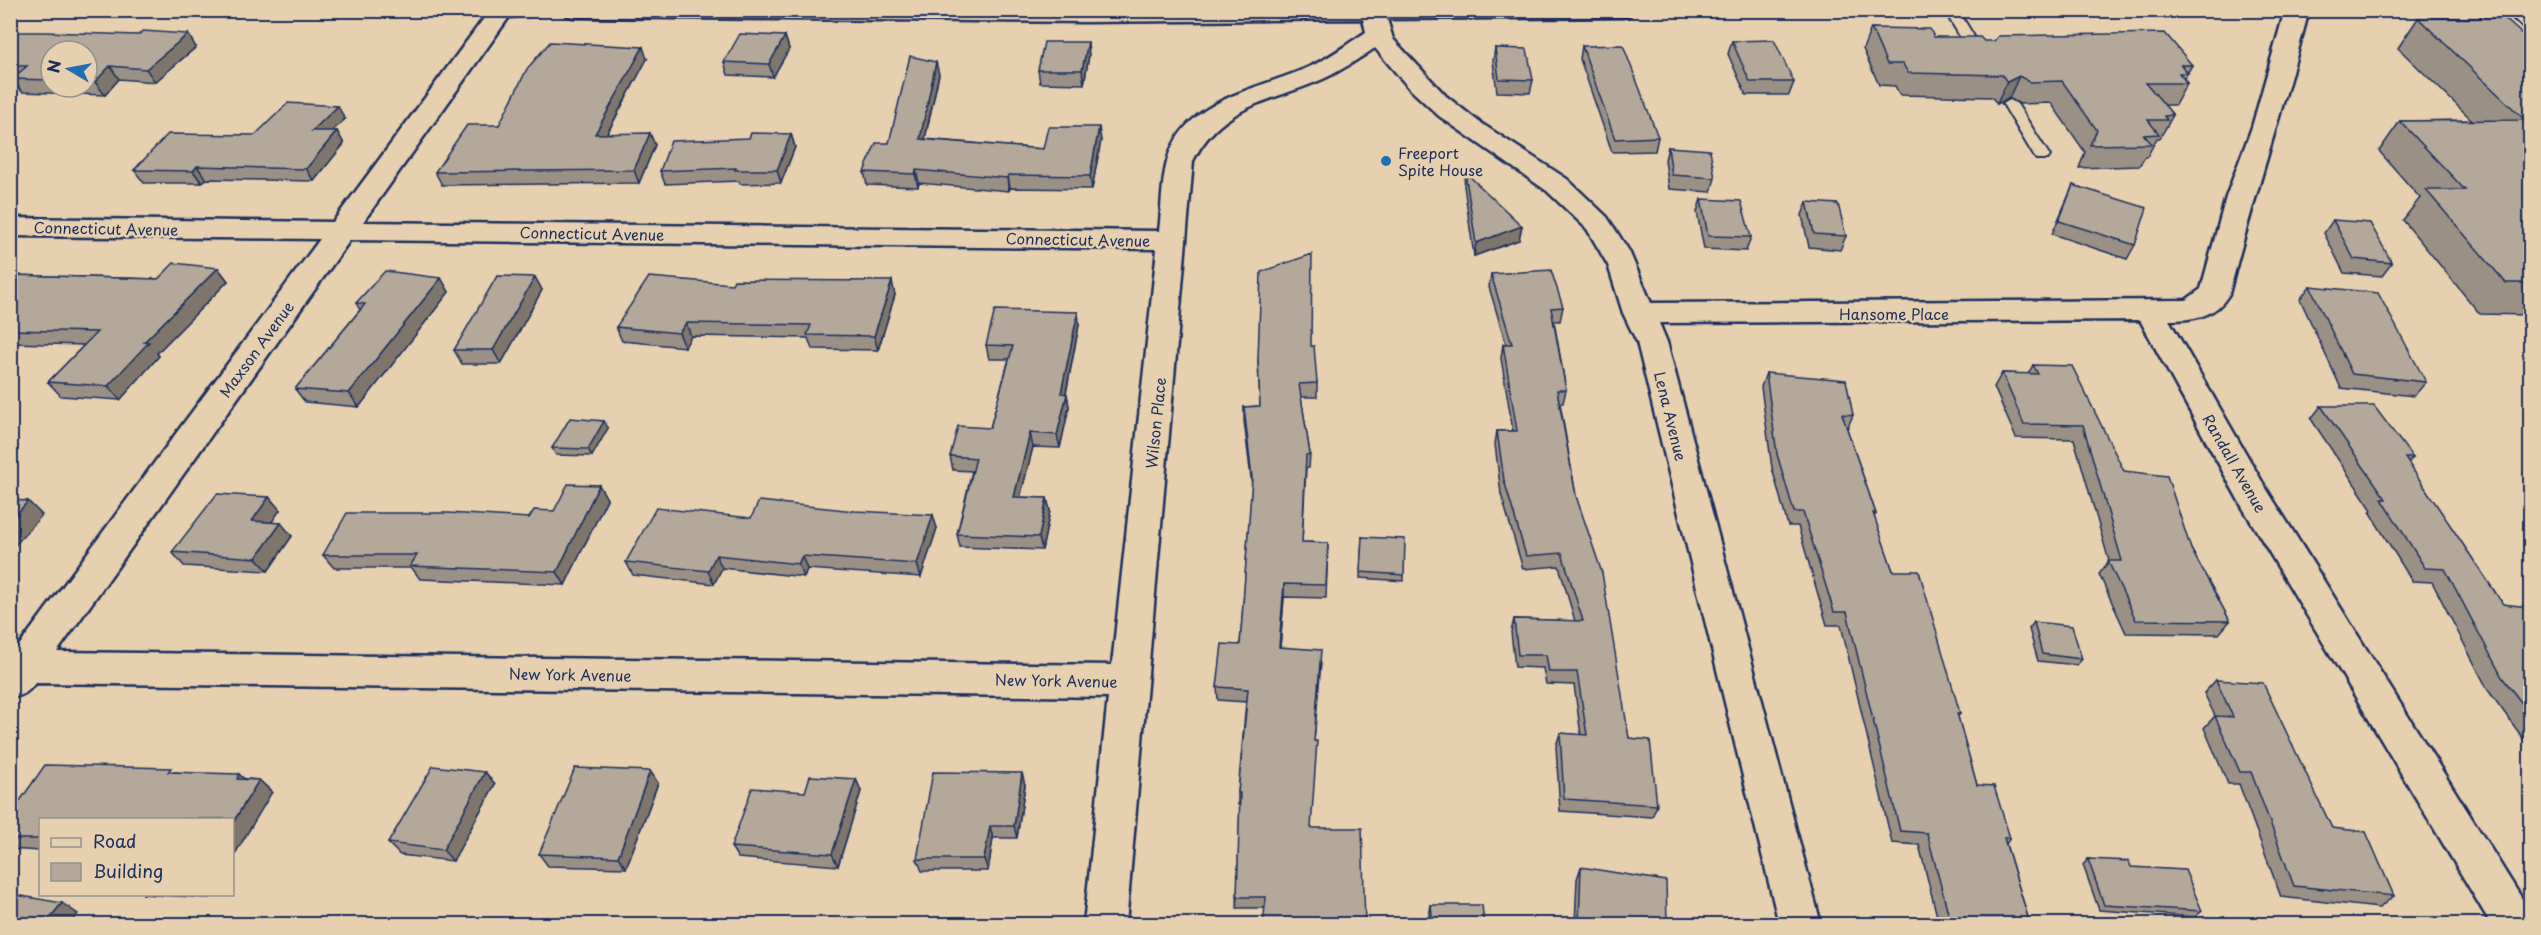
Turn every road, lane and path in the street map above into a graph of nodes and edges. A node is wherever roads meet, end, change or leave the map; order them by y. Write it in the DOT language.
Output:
graph roads {
  1 [pos="502,10"];
  2 [pos="512,10"];
  3 [pos="531,10"];
  4 [pos="574,10"];
  5 [pos="1622,10"];
  6 [pos="1951,10"];
  7 [pos="2297,10"];
  8 [pos="2487,10"];
  9 [pos="1375,19"];
  10 [pos="2530,49"];
  11 [pos="1980,58"];
  12 [pos="2010,104"];
  13 [pos="2042,156"];
  14 [pos="10,227"];
  15 [pos="342,231"];
  16 [pos="1174,240"];
  17 [pos="2150,312"];
  18 [pos="1638,313"];
  19 [pos="15,674"];
  20 [pos="1129,681"];
  21 [pos="1105,924"];
  22 [pos="1800,924"];
  23 [pos="2514,924"];
  1 -- 15 [label="street, Maxson Avenue"];
  2 -- 3 [label="street"];
  4 -- 9 [label="street"];
  5 -- 9 [label="street"];
  6 -- 11 [label="lane"];
  7 -- 17 [label="street"];
  8 -- 10 [label="street"];
  9 -- 16 [label="street, Wilson Place"];
  9 -- 18 [label="street, Lena Avenue"];
  12 -- 13 [label="lane"];
  14 -- 15 [label="street, Connecticut Avenue"];
  15 -- 16 [label="street, Connecticut Avenue"];
  15 -- 19 [label="street, Maxson Avenue"];
  16 -- 20 [label="street, Wilson Place"];
  17 -- 18 [label="street, Hansome Place"];
  17 -- 23 [label="street, Randall Avenue"];
  18 -- 22 [label="street, Lena Avenue"];
  19 -- 20 [label="street, New York Avenue"];
  20 -- 21 [label="street, Wilson Place"];
}
